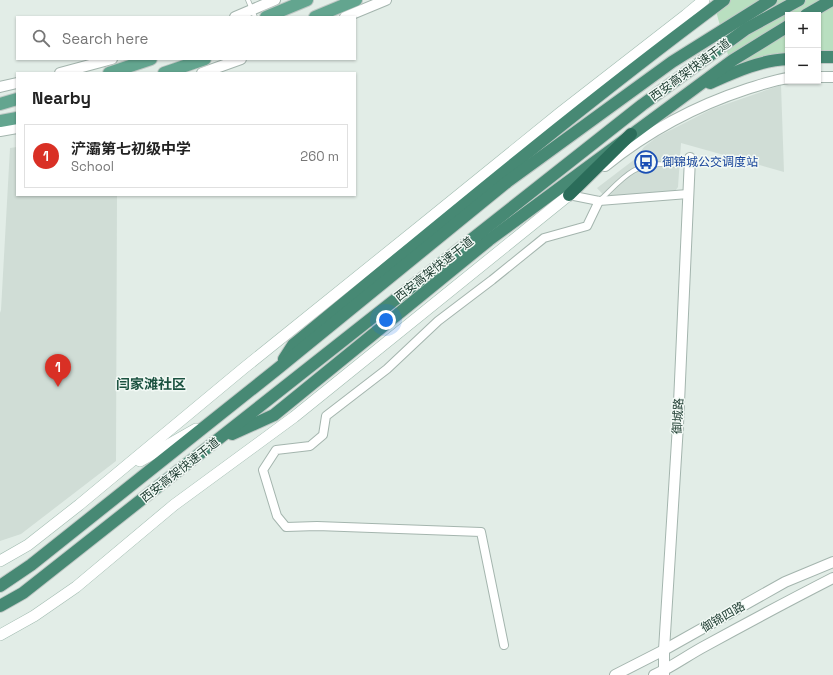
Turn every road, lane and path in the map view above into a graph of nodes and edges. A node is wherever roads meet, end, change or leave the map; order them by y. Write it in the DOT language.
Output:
graph roads {
  1 [pos="275,0"];
  2 [pos="307,0"];
  3 [pos="356,0"];
  4 [pos="386,0"];
  5 [pos="704,0"];
  6 [pos="724,0"];
  7 [pos="771,0"];
  8 [pos="799,0"];
  9 [pos="832,0"];
  10 [pos="251,9"];
  11 [pos="811,12"];
  12 [pos="237,16"];
  13 [pos="268,16"];
  14 [pos="317,16"];
  15 [pos="347,16"];
  16 [pos="785,28"];
  17 [pos="821,57"];
  18 [pos="833,57"];
  19 [pos="782,59"];
  20 [pos="108,60"];
  21 [pos="148,60"];
  22 [pos="202,60"];
  23 [pos="238,60"];
  24 [pos="64,72"];
  25 [pos="112,72"];
  26 [pos="167,72"];
  27 [pos="205,72"];
  28 [pos="821,77"];
  29 [pos="833,77"];
  30 [pos="785,79"];
  31 [pos="16,83"];
  32 [pos="0,87"];
  33 [pos="684,95"];
  34 [pos="16,99"];
  35 [pos="0,104"];
  36 [pos="16,118"];
  37 [pos="0,121"];
  38 [pos="16,128"];
  39 [pos="0,131"];
  40 [pos="631,134"];
  41 [pos="690,161"];
  42 [pos="688,194"];
  43 [pos="569,195"];
  44 [pos="598,202"];
  45 [pos="276,370"];
  46 [pos="217,417"];
  47 [pos="214,442"];
  48 [pos="114,476"];
  49 [pos="0,561"];
  50 [pos="833,562"];
  51 [pos="833,578"];
  52 [pos="0,586"];
  53 [pos="0,606"];
  54 [pos="0,635"];
  55 [pos="504,645"];
  56 [pos="664,650"];
  57 [pos="664,673"];
  58 [pos="615,675"];
  59 [pos="654,675"];
  1 -- 10 [label="street"];
  2 -- 13 [label="main road"];
  3 -- 14 [label="main road"];
  4 -- 15 [label="street"];
  5 -- 48 [label="main road"];
  6 -- 45 [label="highway"];
  7 -- 45 [label="highway, 西安高架快速干道"];
  8 -- 47 [label="highway, 西安高架快速干道"];
  9 -- 11 [label="highway"];
  10 -- 12 [label="street"];
  16 -- 33 [label="highway"];
  17 -- 18 [label="highway"];
  19 -- 33 [label="highway"];
  20 -- 24 [label="street"];
  21 -- 25 [label="main road"];
  22 -- 26 [label="main road"];
  23 -- 27 [label="street"];
  28 -- 29 [label="street"];
  30 -- 43 [label="street"];
  31 -- 32 [label="street"];
  33 -- 40 [label="highway"];
  34 -- 35 [label="main road"];
  36 -- 37 [label="main road"];
  38 -- 39 [label="street"];
  40 -- 43 [label="highway"];
  40 -- 47 [label="highway"];
  41 -- 42 [label="street, 御城路"];
  41 -- 44 [label="lane"];
  42 -- 44 [label="street"];
  42 -- 56 [label="street, 御城路"];
  43 -- 44 [label="street"];
  43 -- 54 [label="main road"];
  44 -- 55 [label="street"];
  45 -- 46 [label="highway, 西安高架快速干道"];
  46 -- 48 [label="main road"];
  46 -- 52 [label="highway, 西安高架快速干道"];
  47 -- 53 [label="highway, 西安高架快速干道"];
  48 -- 49 [label="main road"];
  50 -- 56 [label="street, 御锦四路"];
  51 -- 57 [label="street, 御锦四路"];
  56 -- 57 [label="street, 御城路"];
  56 -- 58 [label="street, 御锦四路"];
  57 -- 59 [label="street, 御锦四路"];
}
